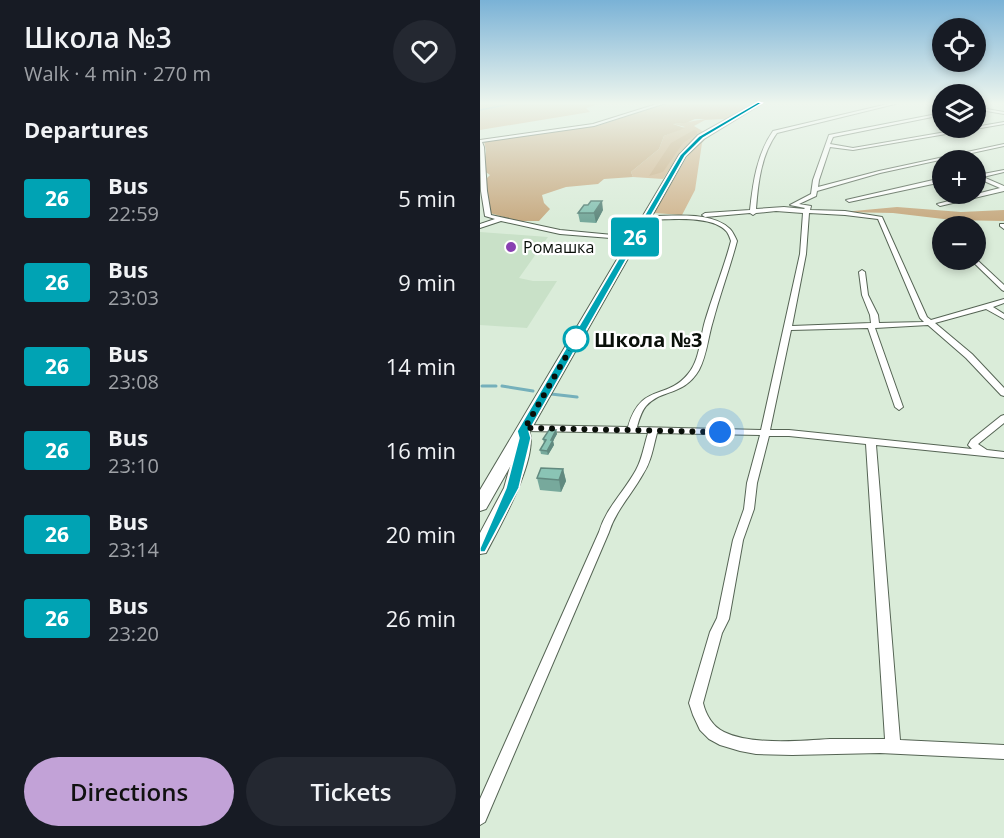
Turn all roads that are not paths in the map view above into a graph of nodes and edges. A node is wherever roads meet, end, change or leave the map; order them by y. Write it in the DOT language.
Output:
graph roads {
  1 [pos="480,142"];
  2 [pos="695,142"];
  3 [pos="769,142"];
  4 [pos="893,142"];
  5 [pos="827,145"];
  6 [pos="1004,145"];
  7 [pos="983,150"];
  8 [pos="932,162"];
  9 [pos="1004,171"];
  10 [pos="986,174"];
  11 [pos="986,180"];
  12 [pos="932,182"];
  13 [pos="1004,188"];
  14 [pos="817,189"];
  15 [pos="986,192"];
  16 [pos="849,200"];
  17 [pos="793,205"];
  18 [pos="807,209"];
  19 [pos="778,210"];
  20 [pos="753,213"];
  21 [pos="647,215"];
  22 [pos="499,220"];
  23 [pos="480,224"];
  24 [pos="634,239"];
  25 [pos="985,270"];
  26 [pos="862,273"];
  27 [pos="1004,289"];
  28 [pos="1004,301"];
  29 [pos="987,306"];
  30 [pos="1004,317"];
  31 [pos="928,322"];
  32 [pos="875,325"];
  33 [pos="787,328"];
  34 [pos="1004,393"];
  35 [pos="899,406"];
  36 [pos="1004,418"];
  37 [pos="524,429"];
  38 [pos="632,430"];
  39 [pos="652,431"];
  40 [pos="765,432"];
  41 [pos="871,442"];
  42 [pos="1004,454"];
  43 [pos="480,505"];
  44 [pos="480,548"];
  45 [pos="893,747"];
  46 [pos="1004,752"];
  47 [pos="480,817"];
  1 -- 22 [label="street"];
  2 -- 21 [label="main road"];
  3 -- 20 [label="street"];
  4 -- 5 [label="street"];
  5 -- 14 [label="street"];
  6 -- 7 [label="street"];
  8 -- 14 [label="street"];
  9 -- 10 [label="street"];
  11 -- 13 [label="street"];
  12 -- 16 [label="street"];
  13 -- 15 [label="street"];
  14 -- 17 [label="street"];
  17 -- 18 [label="street"];
  17 -- 19 [label="street"];
  18 -- 19 [label="street"];
  18 -- 31 [label="street"];
  18 -- 33 [label="street"];
  19 -- 20 [label="street"];
  20 -- 21 [label="street"];
  21 -- 24 [label="main road"];
  21 -- 38 [label="street"];
  22 -- 23 [label="street"];
  22 -- 24 [label="street"];
  24 -- 37 [label="main road"];
  25 -- 27 [label="street"];
  26 -- 32 [label="street"];
  28 -- 29 [label="street"];
  29 -- 30 [label="street"];
  29 -- 31 [label="street"];
  31 -- 32 [label="street"];
  31 -- 34 [label="street"];
  32 -- 33 [label="street"];
  32 -- 35 [label="street"];
  33 -- 40 [label="street"];
  36 -- 42 [label="street"];
  37 -- 38 [label="street"];
  37 -- 43 [label="main road"];
  37 -- 44 [label="main road"];
  38 -- 39 [label="street"];
  39 -- 40 [label="street"];
  39 -- 47 [label="street"];
  40 -- 41 [label="street"];
  40 -- 45 [label="street"];
  41 -- 42 [label="street"];
  41 -- 45 [label="street"];
  45 -- 46 [label="street"];
}
